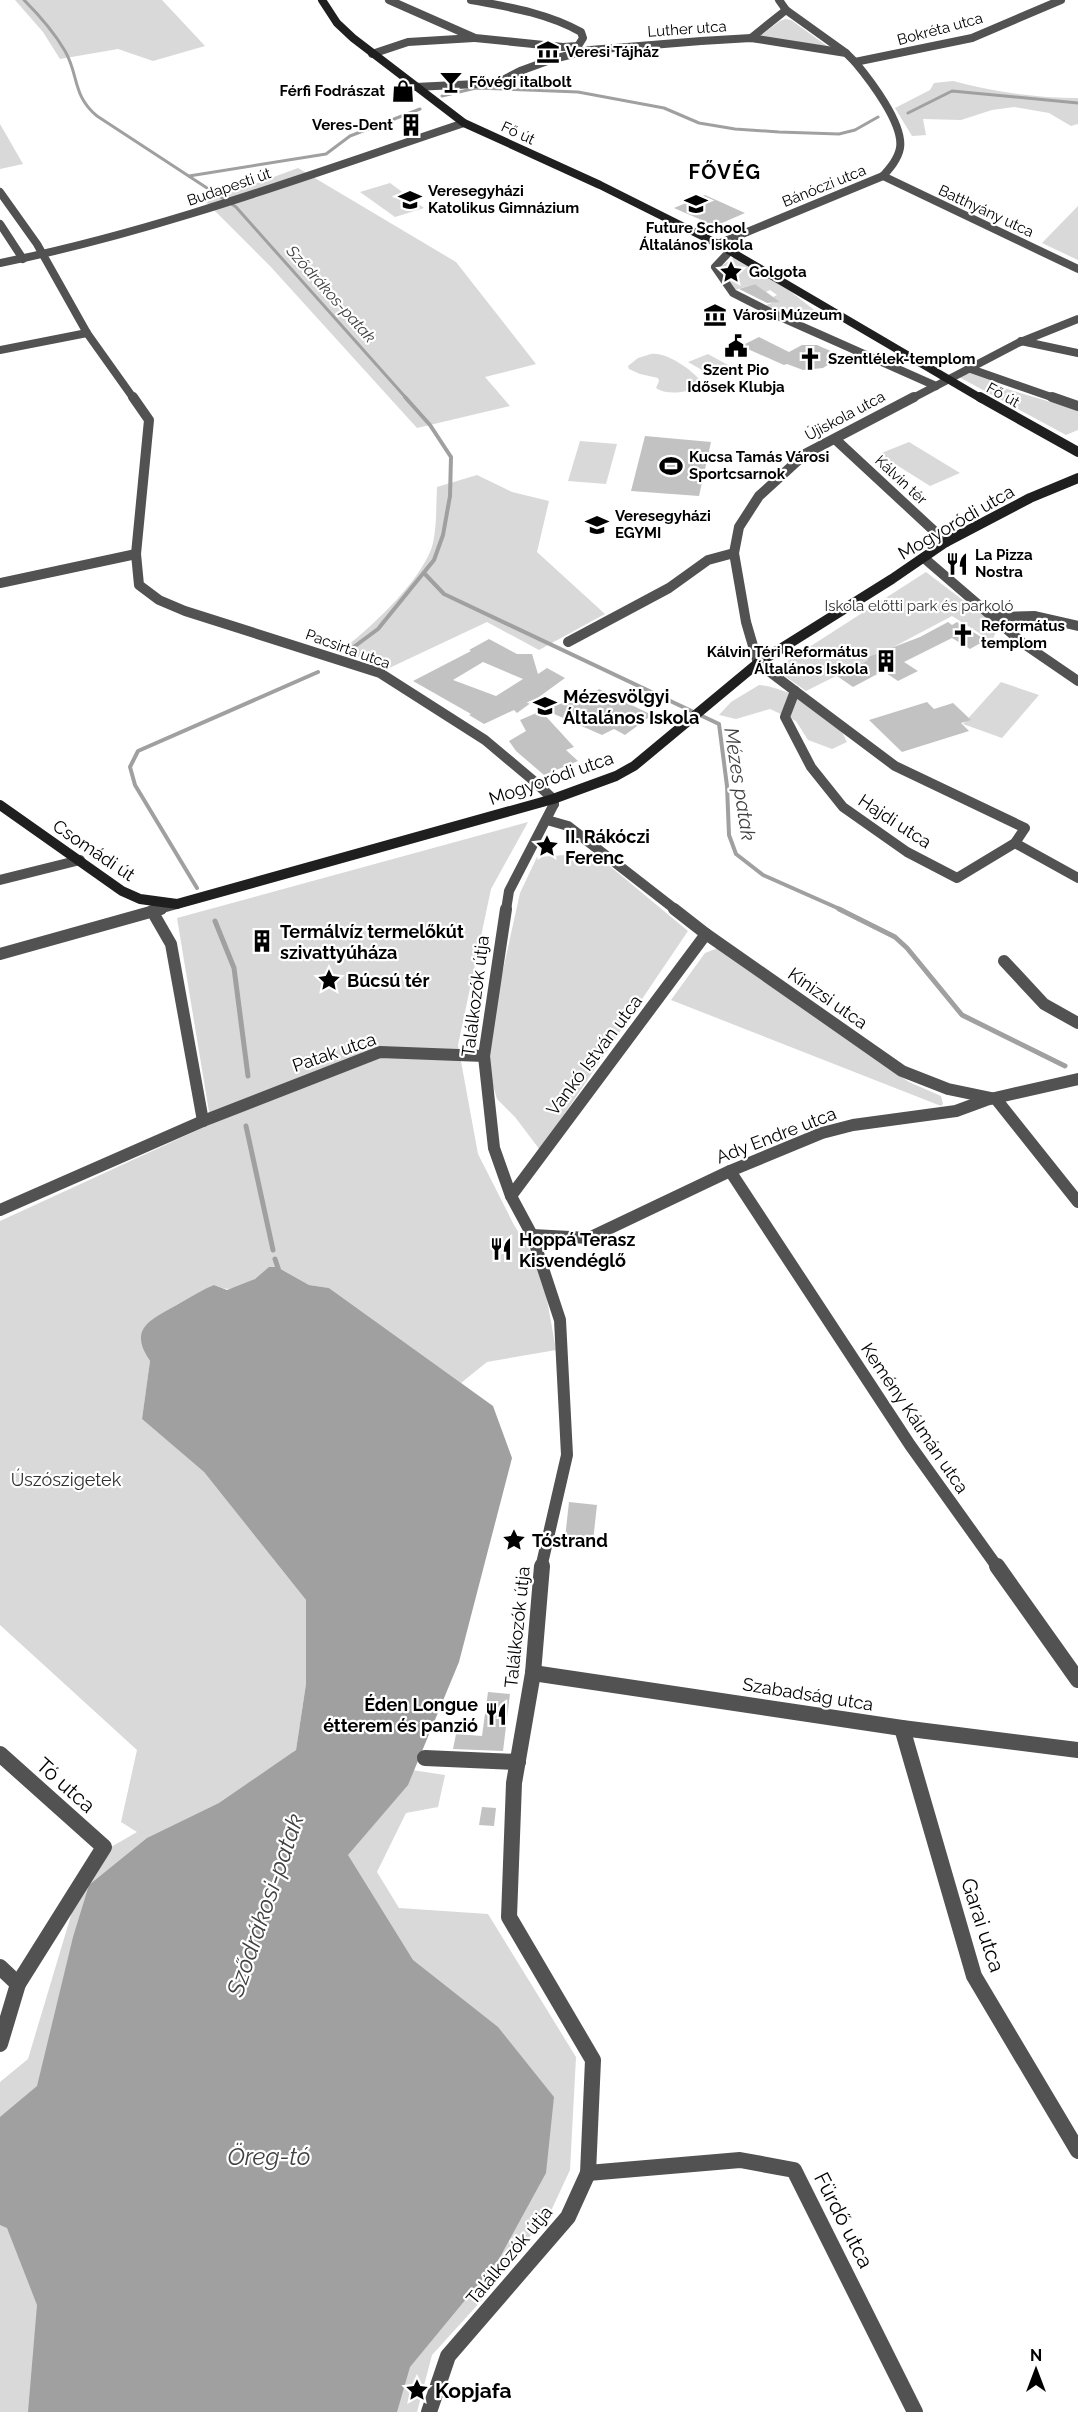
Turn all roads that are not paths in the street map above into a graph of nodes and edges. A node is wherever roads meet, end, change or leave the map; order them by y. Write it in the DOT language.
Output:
graph roads {
  1 [pos="322,0"];
  2 [pos="389,0"];
  3 [pos="471,0"];
  4 [pos="779,0"];
  5 [pos="1061,0"];
  6 [pos="786,10"];
  7 [pos="476,38"];
  8 [pos="751,38"];
  9 [pos="578,46"];
  10 [pos="563,47"];
  11 [pos="590,50"];
  12 [pos="846,53"];
  13 [pos="372,54"];
  14 [pos="566,55"];
  15 [pos="855,62"];
  16 [pos="415,87"];
  17 [pos="464,123"];
  18 [pos="883,176"];
  19 [pos="0,192"];
  20 [pos="0,224"];
  21 [pos="718,244"];
  22 [pos="730,251"];
  23 [pos="43,255"];
  24 [pos="23,259"];
  25 [pos="0,263"];
  26 [pos="1078,269"];
  27 [pos="1078,318"];
  28 [pos="87,333"];
  29 [pos="1021,342"];
  30 [pos="0,350"];
  31 [pos="1078,353"];
  32 [pos="968,368"];
  33 [pos="947,379"];
  34 [pos="936,386"];
  35 [pos="1078,406"];
  36 [pos="835,439"];
  37 [pos="1078,452"];
  38 [pos="1078,478"];
  39 [pos="946,542"];
  40 [pos="136,554"];
  41 [pos="734,554"];
  42 [pos="924,558"];
  43 [pos="0,583"];
  44 [pos="995,617"];
  45 [pos="1078,626"];
  46 [pos="568,642"];
  47 [pos="758,663"];
  48 [pos="1078,681"];
  49 [pos="795,690"];
  50 [pos="553,801"];
  51 [pos="0,806"];
  52 [pos="547,820"];
  53 [pos="1015,843"];
  54 [pos="80,860"];
  55 [pos="1078,878"];
  56 [pos="0,880"];
  57 [pos="140,899"];
  58 [pos="177,904"];
  59 [pos="152,911"];
  60 [pos="705,934"];
  61 [pos="0,954"];
  62 [pos="1004,961"];
  63 [pos="1078,1023"];
  64 [pos="484,1056"];
  65 [pos="1078,1079"];
  66 [pos="996,1099"];
  67 [pos="203,1121"];
  68 [pos="730,1171"];
  69 [pos="511,1196"];
  70 [pos="1078,1202"];
  71 [pos="0,1210"];
  72 [pos="532,1235"];
  73 [pos="533,1673"];
  74 [pos="1078,1680"];
  75 [pos="902,1728"];
  76 [pos="1078,1750"];
  77 [pos="0,1754"];
  78 [pos="425,1758"];
  79 [pos="518,1762"];
  80 [pos="0,1967"];
  81 [pos="18,1984"];
  82 [pos="0,2044"];
  83 [pos="1078,2151"];
  84 [pos="588,2173"];
  85 [pos="429,2412"];
  86 [pos="915,2412"];
  1 -- 13 [label="main road, Fő út"];
  2 -- 7 [label="street"];
  3 -- 9 [label="street"];
  4 -- 6 [label="street, Bánóczi utca"];
  5 -- 15 [label="street, Bokréta utca"];
  6 -- 8 [label="street, Luther utca"];
  6 -- 12 [label="street, Bánóczi utca"];
  7 -- 10 [label="street"];
  7 -- 13 [label="street"];
  8 -- 11 [label="street, Luther utca"];
  8 -- 12 [label="street, Luther utca"];
  9 -- 10 [label="street"];
  9 -- 11 [label="street"];
  10 -- 14 [label="street"];
  11 -- 14 [label="street, Luther utca"];
  12 -- 15 [label="street, Bánóczi utca"];
  13 -- 16 [label="main road, Fő út"];
  14 -- 16 [label="street, Luther utca"];
  15 -- 18 [label="street, Bánóczi utca"];
  16 -- 17 [label="main road, Fő út"];
  17 -- 21 [label="main road, Fő út"];
  17 -- 23 [label="street, Budapesti út"];
  18 -- 21 [label="street, Bánóczi utca"];
  18 -- 26 [label="street, Batthyány utca"];
  19 -- 23 [label="street, Pacsirta utca"];
  20 -- 24 [label="street"];
  21 -- 22 [label="main road, Fő út"];
  22 -- 33 [label="main road, Fő út"];
  22 -- 34 [label="street"];
  23 -- 24 [label="street, Budapesti út"];
  23 -- 28 [label="street, Pacsirta utca"];
  24 -- 25 [label="street, Budapesti út"];
  27 -- 29 [label="street, Újiskola utca"];
  28 -- 30 [label="street"];
  28 -- 40 [label="street, Pacsirta utca"];
  29 -- 31 [label="street"];
  29 -- 32 [label="street, Újiskola utca"];
  32 -- 33 [label="street, Újiskola utca"];
  32 -- 35 [label="street"];
  33 -- 34 [label="street, Újiskola utca"];
  33 -- 37 [label="main road, Fő út"];
  34 -- 36 [label="street, Újiskola utca"];
  36 -- 39 [label="street, Kálvin tér"];
  36 -- 41 [label="street, Újiskola utca"];
  38 -- 39 [label="main road, Mogyoródi utca"];
  39 -- 42 [label="main road, Mogyoródi utca"];
  40 -- 43 [label="street"];
  40 -- 50 [label="street, Pacsirta utca"];
  41 -- 46 [label="street"];
  41 -- 47 [label="street, Újiskola utca"];
  42 -- 44 [label="street"];
  42 -- 47 [label="main road, Mogyoródi utca"];
  44 -- 45 [label="street"];
  44 -- 48 [label="street"];
  47 -- 49 [label="street"];
  47 -- 50 [label="main road, Mogyoródi utca"];
  49 -- 53 [label="street"];
  49 -- 53 [label="street, Hajdi utca"];
  50 -- 52 [label="street, Találkozók útja"];
  50 -- 58 [label="main road, Mogyoródi utca"];
  51 -- 54 [label="main road, Csomádi út"];
  52 -- 60 [label="street, Kinizsi utca"];
  52 -- 64 [label="street, Találkozók útja"];
  53 -- 55 [label="street"];
  54 -- 56 [label="street"];
  54 -- 57 [label="main road, Csomádi út"];
  57 -- 58 [label="main road, Csomádi út"];
  57 -- 59 [label="street"];
  58 -- 59 [label="street, Mogyoródi utca"];
  59 -- 61 [label="street, Mogyoródi utca"];
  59 -- 67 [label="street"];
  60 -- 66 [label="street, Kinizsi utca"];
  60 -- 69 [label="street, Vankó István utca"];
  62 -- 63 [label="street"];
  64 -- 67 [label="street, Patak utca"];
  64 -- 69 [label="street, Találkozók útja"];
  65 -- 66 [label="street, Ady Endre utca"];
  66 -- 68 [label="street, Ady Endre utca"];
  66 -- 70 [label="street"];
  67 -- 71 [label="street, Patak utca"];
  68 -- 72 [label="street, Ady Endre utca"];
  68 -- 74 [label="street, Kemény Kálmán utca"];
  69 -- 72 [label="street, Találkozók útja"];
  72 -- 73 [label="street, Találkozók útja"];
  73 -- 75 [label="street, Szabadság utca"];
  73 -- 79 [label="street, Találkozók útja"];
  75 -- 76 [label="street, Szabadság utca"];
  75 -- 83 [label="street, Garai utca"];
  77 -- 81 [label="street, Tó utca"];
  78 -- 79 [label="street"];
  79 -- 84 [label="street, Találkozók útja"];
  80 -- 81 [label="street"];
  81 -- 82 [label="street"];
  84 -- 85 [label="street, Találkozók útja"];
  84 -- 86 [label="street, Fürdő utca"];
}
